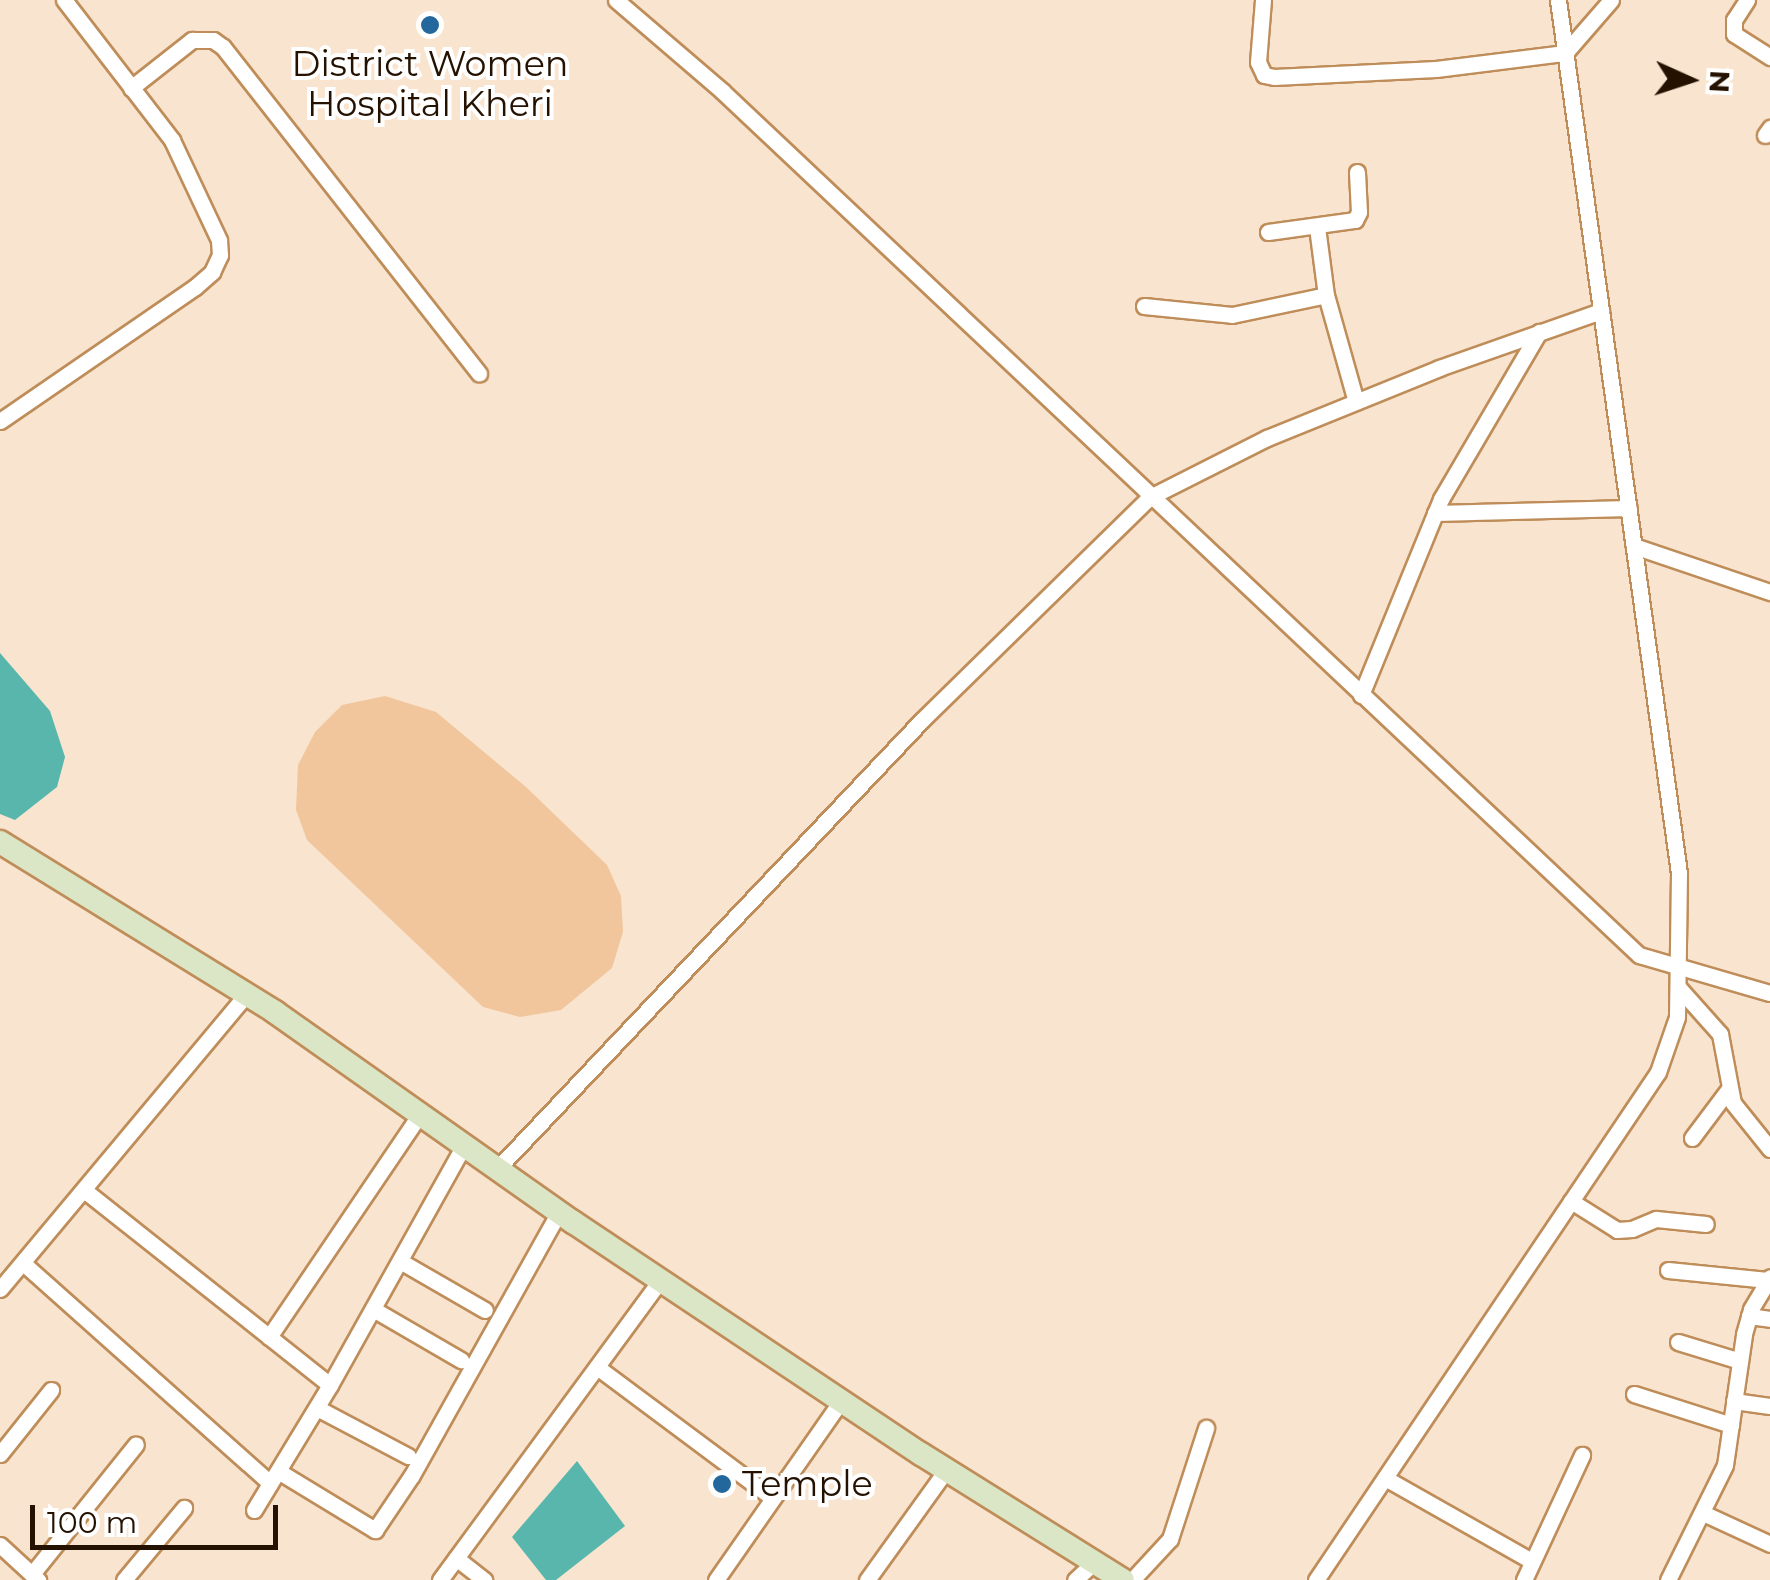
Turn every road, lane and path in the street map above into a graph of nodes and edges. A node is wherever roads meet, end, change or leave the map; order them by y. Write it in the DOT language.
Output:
graph roads {
  1 [pos="64,0"];
  2 [pos="616,0"];
  3 [pos="1263,0"];
  4 [pos="1558,0"];
  5 [pos="1611,0"];
  6 [pos="1747,0"];
  7 [pos="1565,53"];
  8 [pos="1770,58"];
  9 [pos="131,88"];
  10 [pos="1356,172"];
  11 [pos="1317,227"];
  12 [pos="1268,232"];
  13 [pos="1326,295"];
  14 [pos="1144,306"];
  15 [pos="1601,311"];
  16 [pos="1540,332"];
  17 [pos="479,374"];
  18 [pos="1356,402"];
  19 [pos="0,420"];
  20 [pos="1150,496"];
  21 [pos="1628,508"];
  22 [pos="1435,513"];
  23 [pos="1634,546"];
  24 [pos="1770,592"];
  25 [pos="1361,695"];
  26 [pos="0,842"];
  27 [pos="1681,970"];
  28 [pos="1680,988"];
  29 [pos="1770,993"];
  30 [pos="247,994"];
  31 [pos="1728,1090"];
  32 [pos="420,1114"];
  33 [pos="1692,1138"];
  34 [pos="464,1145"];
  35 [pos="1770,1146"];
  36 [pos="498,1169"];
  37 [pos="84,1190"];
  38 [pos="1571,1201"];
  39 [pos="559,1212"];
  40 [pos="1706,1224"];
  41 [pos="400,1261"];
  42 [pos="23,1263"];
  43 [pos="1668,1270"];
  44 [pos="1769,1278"];
  45 [pos="660,1280"];
  46 [pos="0,1289"];
  47 [pos="373,1309"];
  48 [pos="485,1310"];
  49 [pos="1749,1316"];
  50 [pos="1770,1319"];
  51 [pos="269,1337"];
  52 [pos="1678,1342"];
  53 [pos="461,1360"];
  54 [pos="1740,1362"];
  55 [pos="597,1367"];
  56 [pos="330,1386"];
  57 [pos="51,1390"];
  58 [pos="1634,1394"];
  59 [pos="841,1401"];
  60 [pos="1734,1401"];
  61 [pos="1770,1406"];
  62 [pos="316,1408"];
  63 [pos="1731,1425"];
  64 [pos="1206,1428"];
  65 [pos="136,1444"];
  66 [pos="0,1454"];
  67 [pos="1582,1455"];
  68 [pos="408,1456"];
  69 [pos="946,1470"];
  70 [pos="274,1477"];
  71 [pos="1384,1478"];
  72 [pos="773,1498"];
  73 [pos="184,1508"];
  74 [pos="254,1510"];
  75 [pos="1703,1513"];
  76 [pos="1770,1544"];
  77 [pos="0,1545"];
  78 [pos="456,1558"];
  79 [pos="1532,1562"];
  80 [pos="1093,1563"];
  81 [pos="35,1577"];
  82 [pos="124,1580"];
  83 [pos="440,1580"];
  84 [pos="484,1580"];
  85 [pos="716,1580"];
  86 [pos="866,1580"];
  87 [pos="1076,1580"];
  88 [pos="1123,1580"];
  89 [pos="1132,1580"];
  90 [pos="1316,1580"];
  91 [pos="1524,1580"];
  92 [pos="1668,1580"];
  1 -- 9 [label="street"];
  2 -- 20 [label="street"];
  3 -- 7 [label="street"];
  4 -- 7 [label="street"];
  5 -- 7 [label="street"];
  6 -- 8 [label="street"];
  7 -- 15 [label="street"];
  9 -- 17 [label="street"];
  9 -- 19 [label="street"];
  10 -- 11 [label="street"];
  11 -- 12 [label="street"];
  11 -- 13 [label="street"];
  13 -- 14 [label="street"];
  13 -- 18 [label="street"];
  15 -- 16 [label="street"];
  15 -- 21 [label="street"];
  16 -- 18 [label="street"];
  16 -- 22 [label="street"];
  18 -- 20 [label="street"];
  20 -- 25 [label="street"];
  20 -- 36 [label="street"];
  21 -- 22 [label="street"];
  21 -- 23 [label="street"];
  22 -- 25 [label="street"];
  23 -- 24 [label="street"];
  23 -- 27 [label="street"];
  25 -- 27 [label="street"];
  26 -- 30 [label="street"];
  27 -- 28 [label="street"];
  27 -- 29 [label="street"];
  28 -- 31 [label="street"];
  28 -- 38 [label="street"];
  30 -- 32 [label="street"];
  30 -- 37 [label="street"];
  31 -- 33 [label="street"];
  31 -- 35 [label="street"];
  32 -- 34 [label="street"];
  32 -- 51 [label="street"];
  34 -- 36 [label="street"];
  34 -- 41 [label="street"];
  36 -- 39 [label="street"];
  37 -- 42 [label="street"];
  37 -- 51 [label="street"];
  38 -- 40 [label="street"];
  38 -- 71 [label="street"];
  39 -- 45 [label="street"];
  39 -- 70 [label="street"];
  41 -- 47 [label="street"];
  41 -- 48 [label="street"];
  42 -- 46 [label="street"];
  42 -- 70 [label="street"];
  43 -- 44 [label="street"];
  44 -- 49 [label="street"];
  45 -- 55 [label="street"];
  45 -- 59 [label="street"];
  47 -- 53 [label="street"];
  47 -- 56 [label="street"];
  49 -- 50 [label="street"];
  49 -- 54 [label="street"];
  51 -- 56 [label="street"];
  52 -- 54 [label="street"];
  54 -- 60 [label="street"];
  55 -- 72 [label="street"];
  55 -- 78 [label="street"];
  56 -- 62 [label="street"];
  57 -- 66 [label="street"];
  58 -- 63 [label="street"];
  59 -- 69 [label="street"];
  59 -- 72 [label="street"];
  60 -- 61 [label="street"];
  60 -- 63 [label="street"];
  62 -- 68 [label="street"];
  62 -- 70 [label="street"];
  63 -- 75 [label="street"];
  64 -- 89 [label="street"];
  65 -- 81 [label="street"];
  67 -- 79 [label="street"];
  69 -- 80 [label="street"];
  69 -- 86 [label="street"];
  70 -- 74 [label="street"];
  71 -- 79 [label="street"];
  71 -- 90 [label="street"];
  72 -- 85 [label="street"];
  73 -- 82 [label="street"];
  75 -- 76 [label="street"];
  75 -- 92 [label="street"];
  77 -- 81 [label="street"];
  78 -- 83 [label="street"];
  78 -- 84 [label="street"];
  79 -- 91 [label="street"];
  80 -- 87 [label="street"];
  80 -- 88 [label="street"];
}
